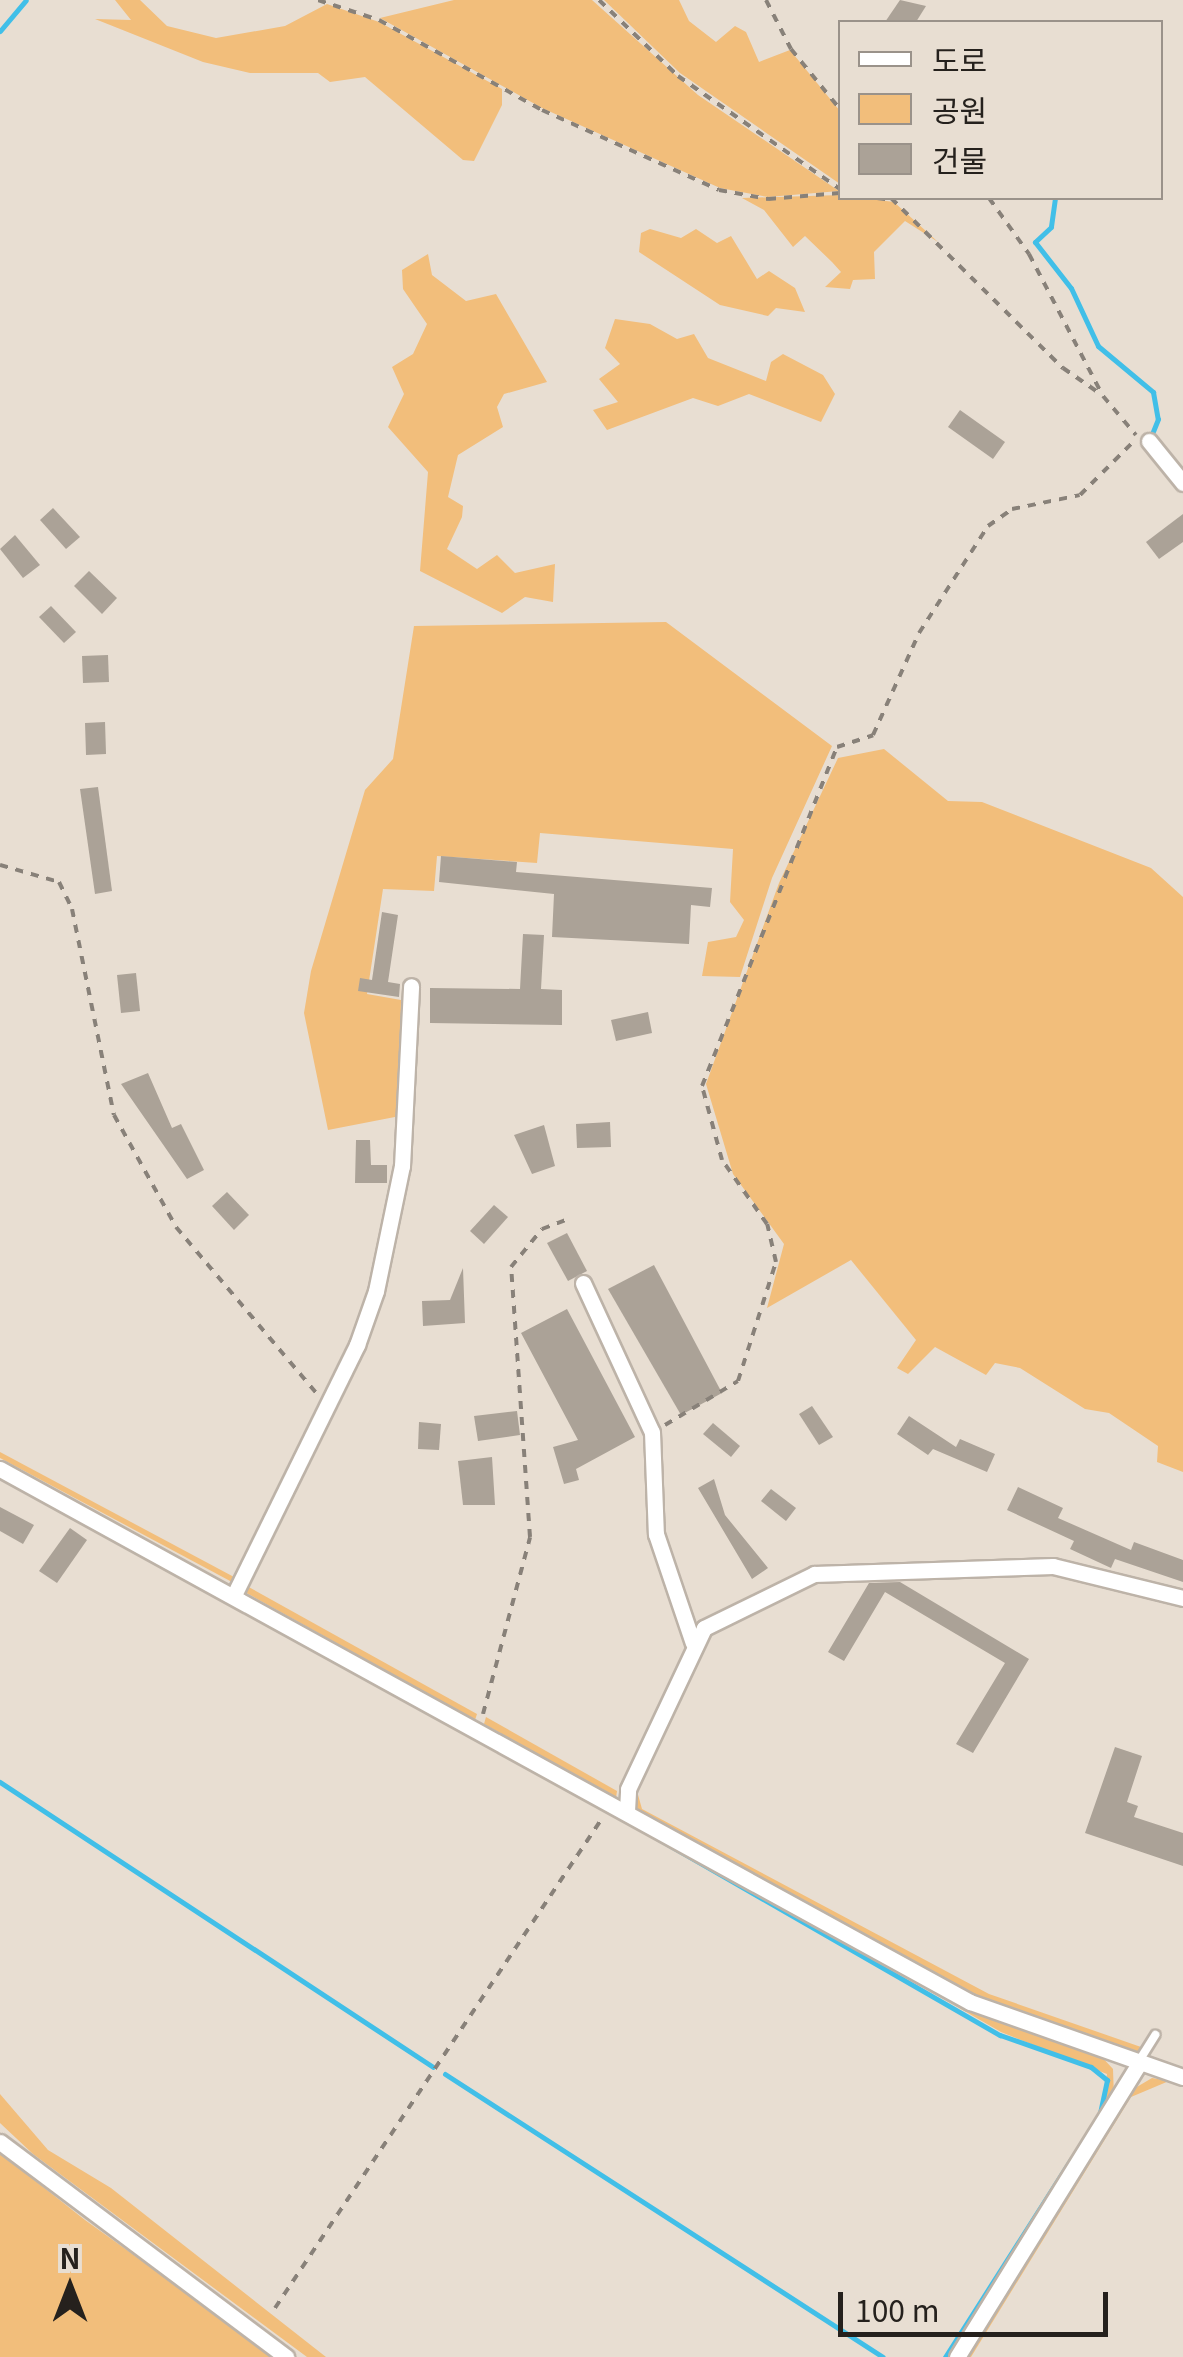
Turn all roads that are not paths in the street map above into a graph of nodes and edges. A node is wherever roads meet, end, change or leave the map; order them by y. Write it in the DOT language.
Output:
graph roads {
  1 [pos="1143,439"];
  2 [pos="1183,483"];
  3 [pos="412,986"];
  4 [pos="583,1283"];
  5 [pos="0,1469"];
  6 [pos="234,1595"];
  7 [pos="1183,1598"];
  8 [pos="693,1643"];
  9 [pos="619,1808"];
  10 [pos="1155,2035"];
  11 [pos="1138,2063"];
  12 [pos="1183,2076"];
  13 [pos="0,2142"];
  14 [pos="286,2357"];
  15 [pos="958,2357"];
  1 -- 2 [label="street"];
  3 -- 6 [label="street"];
  4 -- 8 [label="street"];
  5 -- 6 [label="street"];
  6 -- 9 [label="street"];
  7 -- 8 [label="street"];
  8 -- 9 [label="street"];
  9 -- 11 [label="street"];
  10 -- 11 [label="lane"];
  11 -- 12 [label="street"];
  11 -- 15 [label="street"];
  13 -- 14 [label="street"];
}
